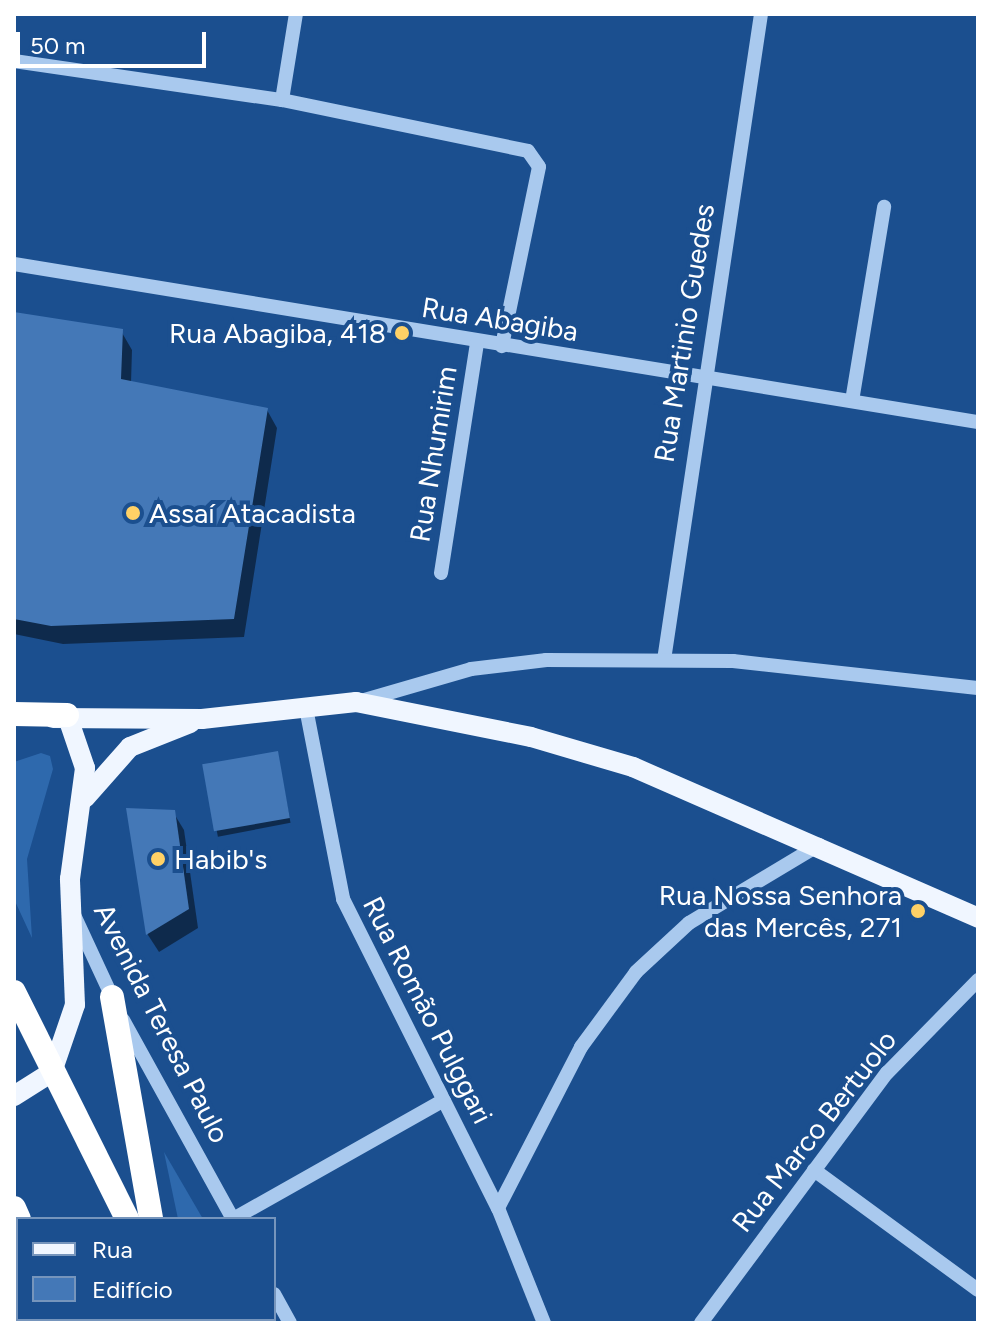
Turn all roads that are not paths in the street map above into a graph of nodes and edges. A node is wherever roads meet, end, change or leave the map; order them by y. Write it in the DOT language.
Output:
graph roads {
  1 [pos="296,14"];
  2 [pos="761,14"];
  3 [pos="14,61"];
  4 [pos="282,100"];
  5 [pos="884,207"];
  6 [pos="14,264"];
  7 [pos="477,342"];
  8 [pos="502,346"];
  9 [pos="702,377"];
  10 [pos="852,401"];
  11 [pos="978,422"];
  12 [pos="441,573"];
  13 [pos="664,660"];
  14 [pos="978,688"];
  15 [pos="356,702"];
  16 [pos="306,708"];
  17 [pos="14,714"];
  18 [pos="67,715"];
  19 [pos="202,719"];
  20 [pos="14,726"];
  21 [pos="85,798"];
  22 [pos="819,845"];
  23 [pos="72,910"];
  24 [pos="978,918"];
  25 [pos="978,980"];
  26 [pos="14,992"];
  27 [pos="112,997"];
  28 [pos="52,1072"];
  29 [pos="14,1096"];
  30 [pos="444,1100"];
  31 [pos="814,1170"];
  32 [pos="498,1208"];
  33 [pos="126,1217"];
  34 [pos="151,1217"];
  35 [pos="232,1217"];
  36 [pos="237,1217"];
  37 [pos="978,1290"];
  38 [pos="276,1298"];
  39 [pos="290,1323"];
  40 [pos="544,1323"];
  41 [pos="701,1323"];
  1 -- 4 [label="street"];
  2 -- 9 [label="street, Rua Martinio Guedes"];
  3 -- 4 [label="street"];
  4 -- 8 [label="street"];
  5 -- 10 [label="street"];
  6 -- 7 [label="street, Rua Abagiba"];
  7 -- 8 [label="street, Rua Abagiba"];
  7 -- 12 [label="street, Rua Nhumirim"];
  8 -- 9 [label="street, Rua Abagiba"];
  9 -- 10 [label="street, Rua Abagiba"];
  9 -- 13 [label="street, Rua Martinio Guedes"];
  10 -- 11 [label="street, Rua Abagiba"];
  13 -- 14 [label="street"];
  13 -- 15 [label="street"];
  15 -- 16 [label="main road"];
  15 -- 22 [label="main road"];
  16 -- 19 [label="main road"];
  16 -- 30 [label="street, Rua Romão Pulggari"];
  17 -- 18 [label="highway"];
  18 -- 19 [label="main road"];
  18 -- 20 [label="main road"];
  18 -- 21 [label="main road, Avenida Teresa Paulo"];
  19 -- 21 [label="main road"];
  21 -- 23 [label="main road, Avenida Teresa Paulo"];
  22 -- 24 [label="main road"];
  22 -- 32 [label="street"];
  23 -- 27 [label="street, Avenida Teresa Paulo"];
  23 -- 28 [label="main road"];
  25 -- 31 [label="street, Rua Marco Bertuolo"];
  26 -- 28 [label="highway"];
  27 -- 34 [label="highway"];
  27 -- 35 [label="street, Avenida Teresa Paulo"];
  28 -- 29 [label="main road"];
  28 -- 33 [label="highway"];
  30 -- 32 [label="street, Rua Romão Pulggari"];
  30 -- 36 [label="street"];
  31 -- 37 [label="street"];
  31 -- 41 [label="street, Rua Marco Bertuolo"];
  32 -- 40 [label="street, Rua Romão Pulggari"];
  38 -- 39 [label="street"];
}
